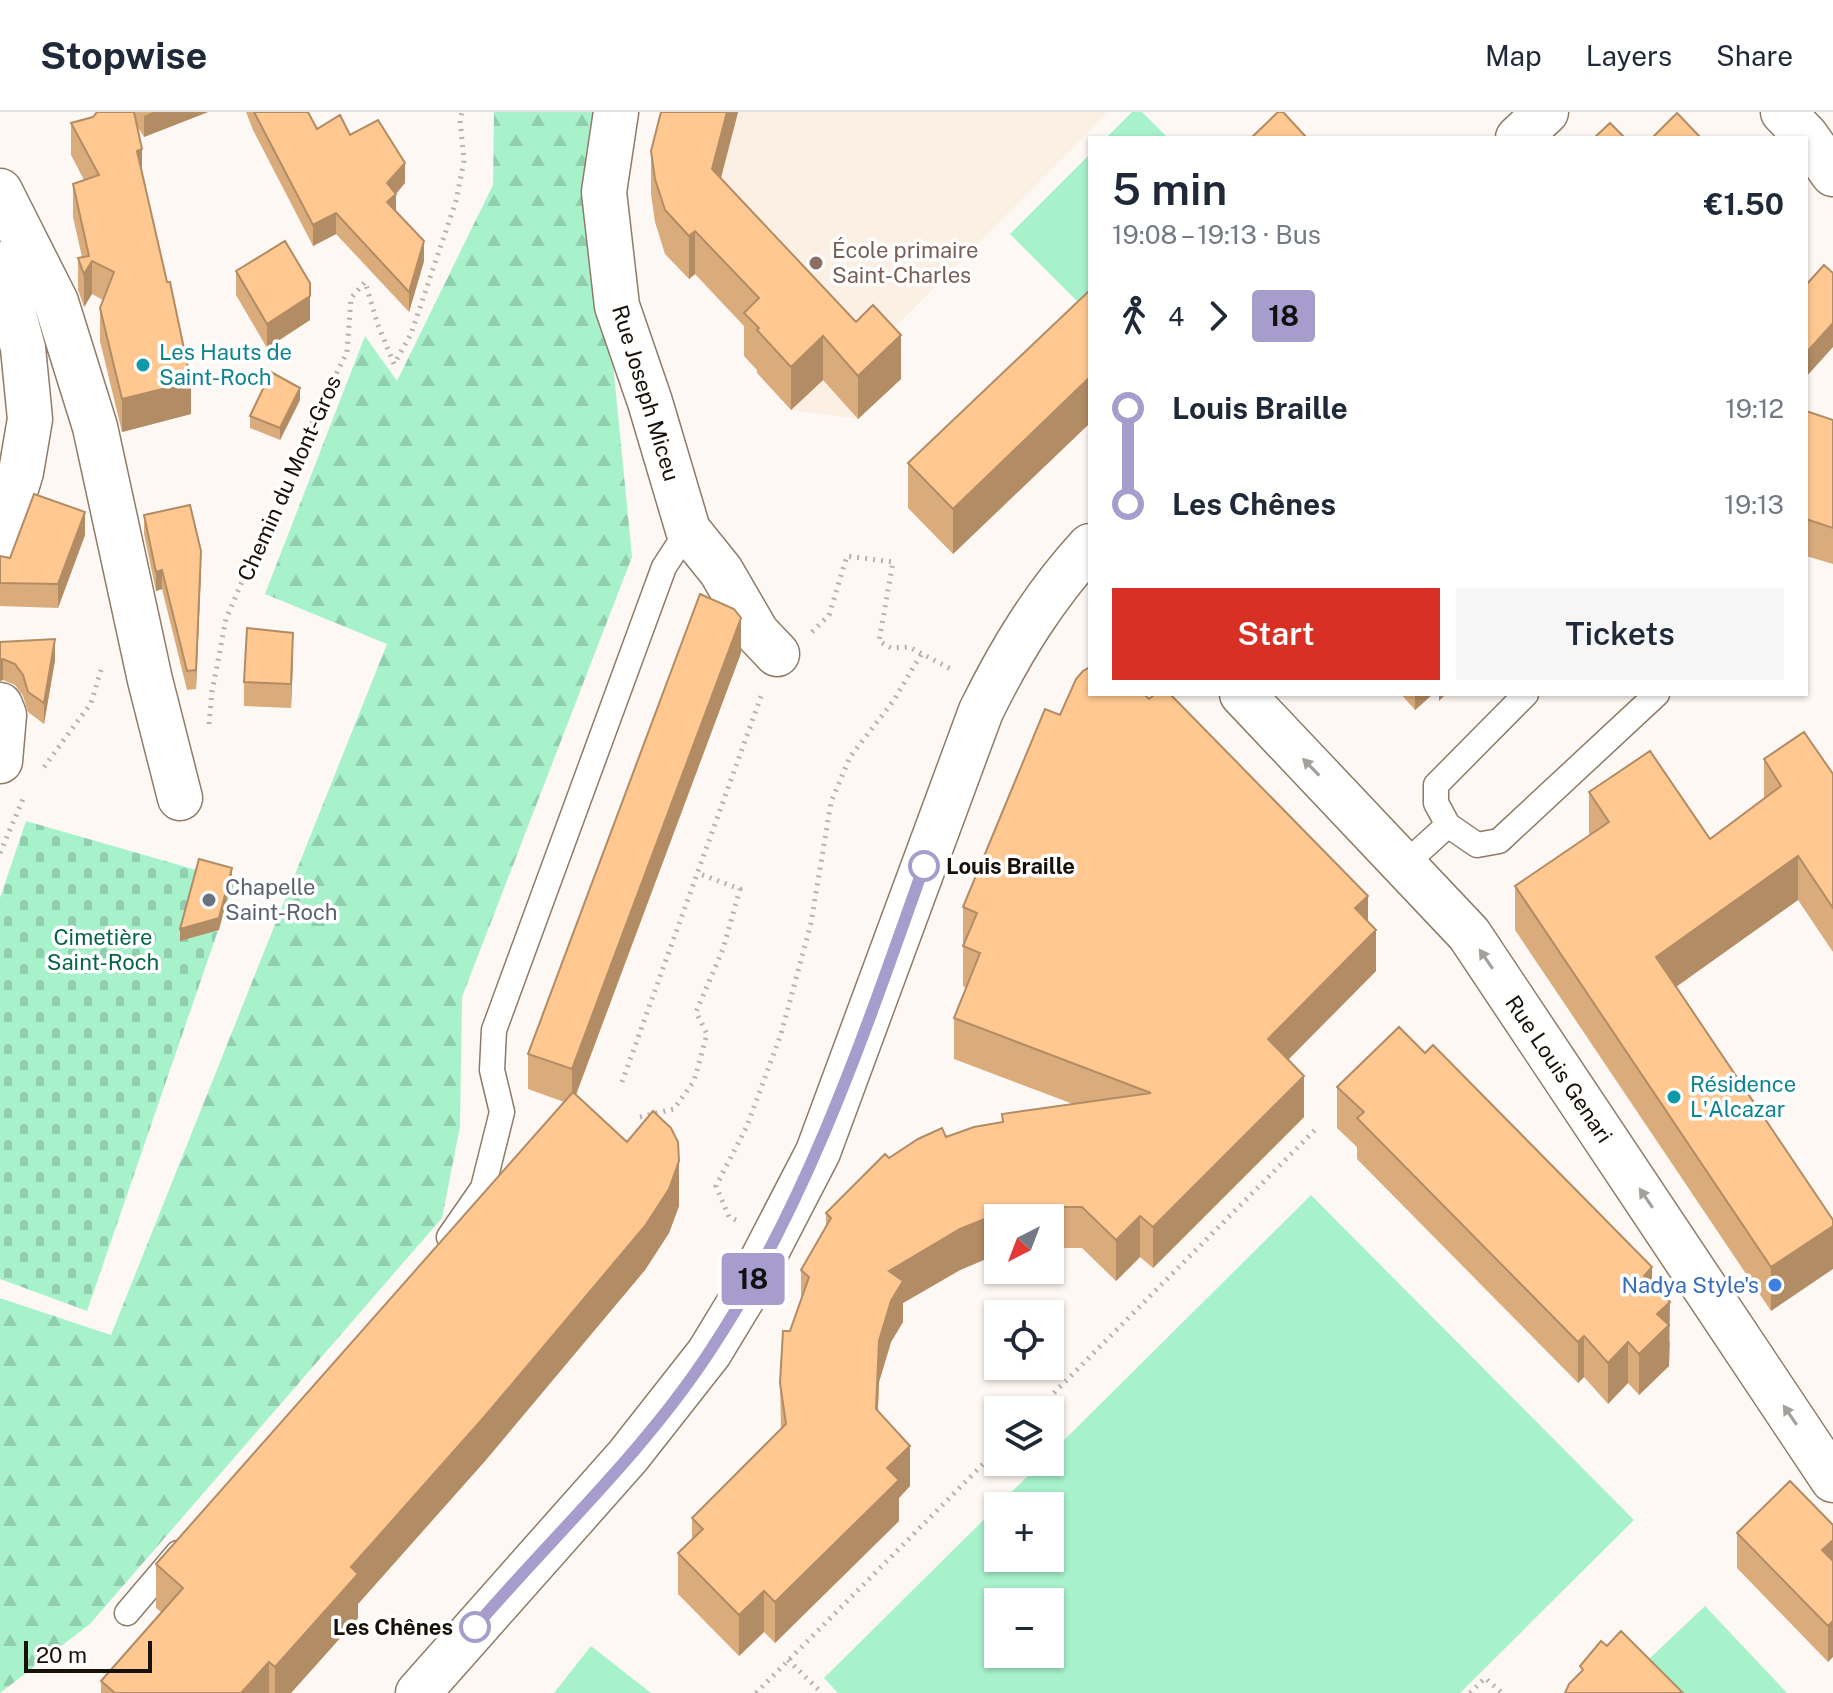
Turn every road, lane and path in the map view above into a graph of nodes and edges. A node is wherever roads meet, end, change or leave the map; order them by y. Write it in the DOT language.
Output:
graph roads {
  1 [pos="462,112"];
  2 [pos="616,112"];
  3 [pos="1546,112"];
  4 [pos="1520,136"];
  5 [pos="1808,139"];
  6 [pos="1833,173"];
  7 [pos="0,191"];
  8 [pos="0,264"];
  9 [pos="688,530"];
  10 [pos="0,541"];
  11 [pos="1088,548"];
  12 [pos="922,653"];
  13 [pos="777,654"];
  14 [pos="104,663"];
  15 [pos="1244,696"];
  16 [pos="1524,696"];
  17 [pos="1655,696"];
  18 [pos="0,705"];
  19 [pos="981,711"];
  20 [pos="207,737"];
  21 [pos="43,769"];
  22 [pos="14,775"];
  23 [pos="180,798"];
  24 [pos="1448,825"];
  25 [pos="0,853"];
  26 [pos="1405,864"];
  27 [pos="697,873"];
  28 [pos="622,1082"];
  29 [pos="640,1117"];
  30 [pos="1315,1130"];
  31 [pos="776,1236"];
  32 [pos="435,1254"];
  33 [pos="1051,1396"];
  34 [pos="984,1463"];
  35 [pos="1833,1480"];
  36 [pos="189,1541"];
  37 [pos="127,1613"];
  38 [pos="788,1660"];
  39 [pos="418,1693"];
  40 [pos="756,1693"];
  41 [pos="822,1693"];
  42 [pos="1470,1693"];
  43 [pos="1502,1693"];
  1 -- 20 [label="path, Chemin du Mont-Gros"];
  2 -- 9 [label="street, Rue Joseph Miceu"];
  3 -- 4 [label="street"];
  5 -- 6 [label="street"];
  7 -- 23 [label="street"];
  8 -- 10 [label="street"];
  9 -- 13 [label="street"];
  9 -- 32 [label="lane"];
  11 -- 19 [label="street"];
  12 -- 13 [label="path"];
  12 -- 19 [label="path"];
  12 -- 31 [label="path"];
  13 -- 27 [label="path"];
  14 -- 21 [label="path"];
  26 -- 15 [label="street, Rue Louis Genari, one-way"];
  16 -- 24 [label="lane"];
  17 -- 24 [label="lane"];
  18 -- 22 [label="street"];
  19 -- 31 [label="street"];
  22 -- 25 [label="path"];
  24 -- 26 [label="lane"];
  35 -- 26 [label="street, Rue Louis Genari, one-way"];
  27 -- 28 [label="path"];
  27 -- 29 [label="path"];
  30 -- 33 [label="path"];
  31 -- 39 [label="street"];
  34 -- 38 [label="path"];
  36 -- 37 [label="lane"];
  38 -- 40 [label="path"];
  38 -- 41 [label="path"];
  42 -- 43 [label="path"];
}
